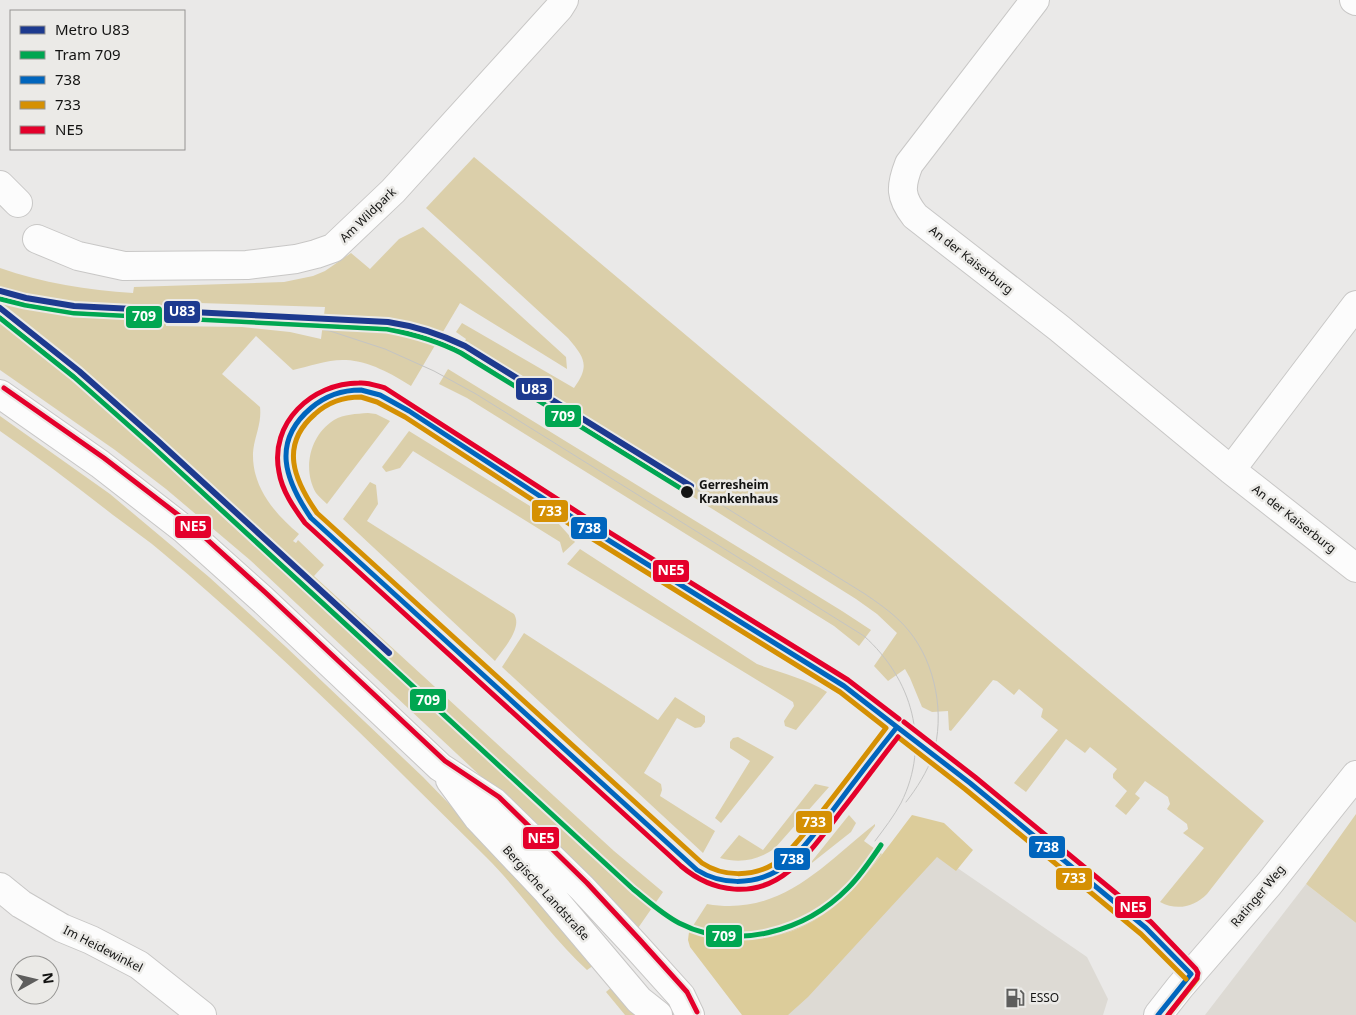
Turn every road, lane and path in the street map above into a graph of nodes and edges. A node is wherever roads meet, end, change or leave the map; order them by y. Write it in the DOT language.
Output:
graph roads {
  1 [pos="564,0"];
  2 [pos="1035,0"];
  3 [pos="37,239"];
  4 [pos="1356,305"];
  5 [pos="0,394"];
  6 [pos="1231,470"];
  7 [pos="1356,568"];
  8 [pos="440,766"];
  9 [pos="1356,775"];
  10 [pos="0,887"];
  11 [pos="202,1015"];
  12 [pos="658,1015"];
  13 [pos="690,1015"];
  14 [pos="1158,1015"];
  1 -- 3 [label="street, Am Wildpark"];
  2 -- 6 [label="street, An der Kaiserburg"];
  4 -- 6 [label="street"];
  5 -- 8 [label="street, Bergische Landstraße"];
  6 -- 7 [label="street, An der Kaiserburg"];
  8 -- 12 [label="street, Bergische Landstraße"];
  8 -- 13 [label="street, Bergische Landstraße"];
  9 -- 14 [label="street, Ratinger Weg"];
  10 -- 11 [label="street, Im Heidewinkel"];
}
